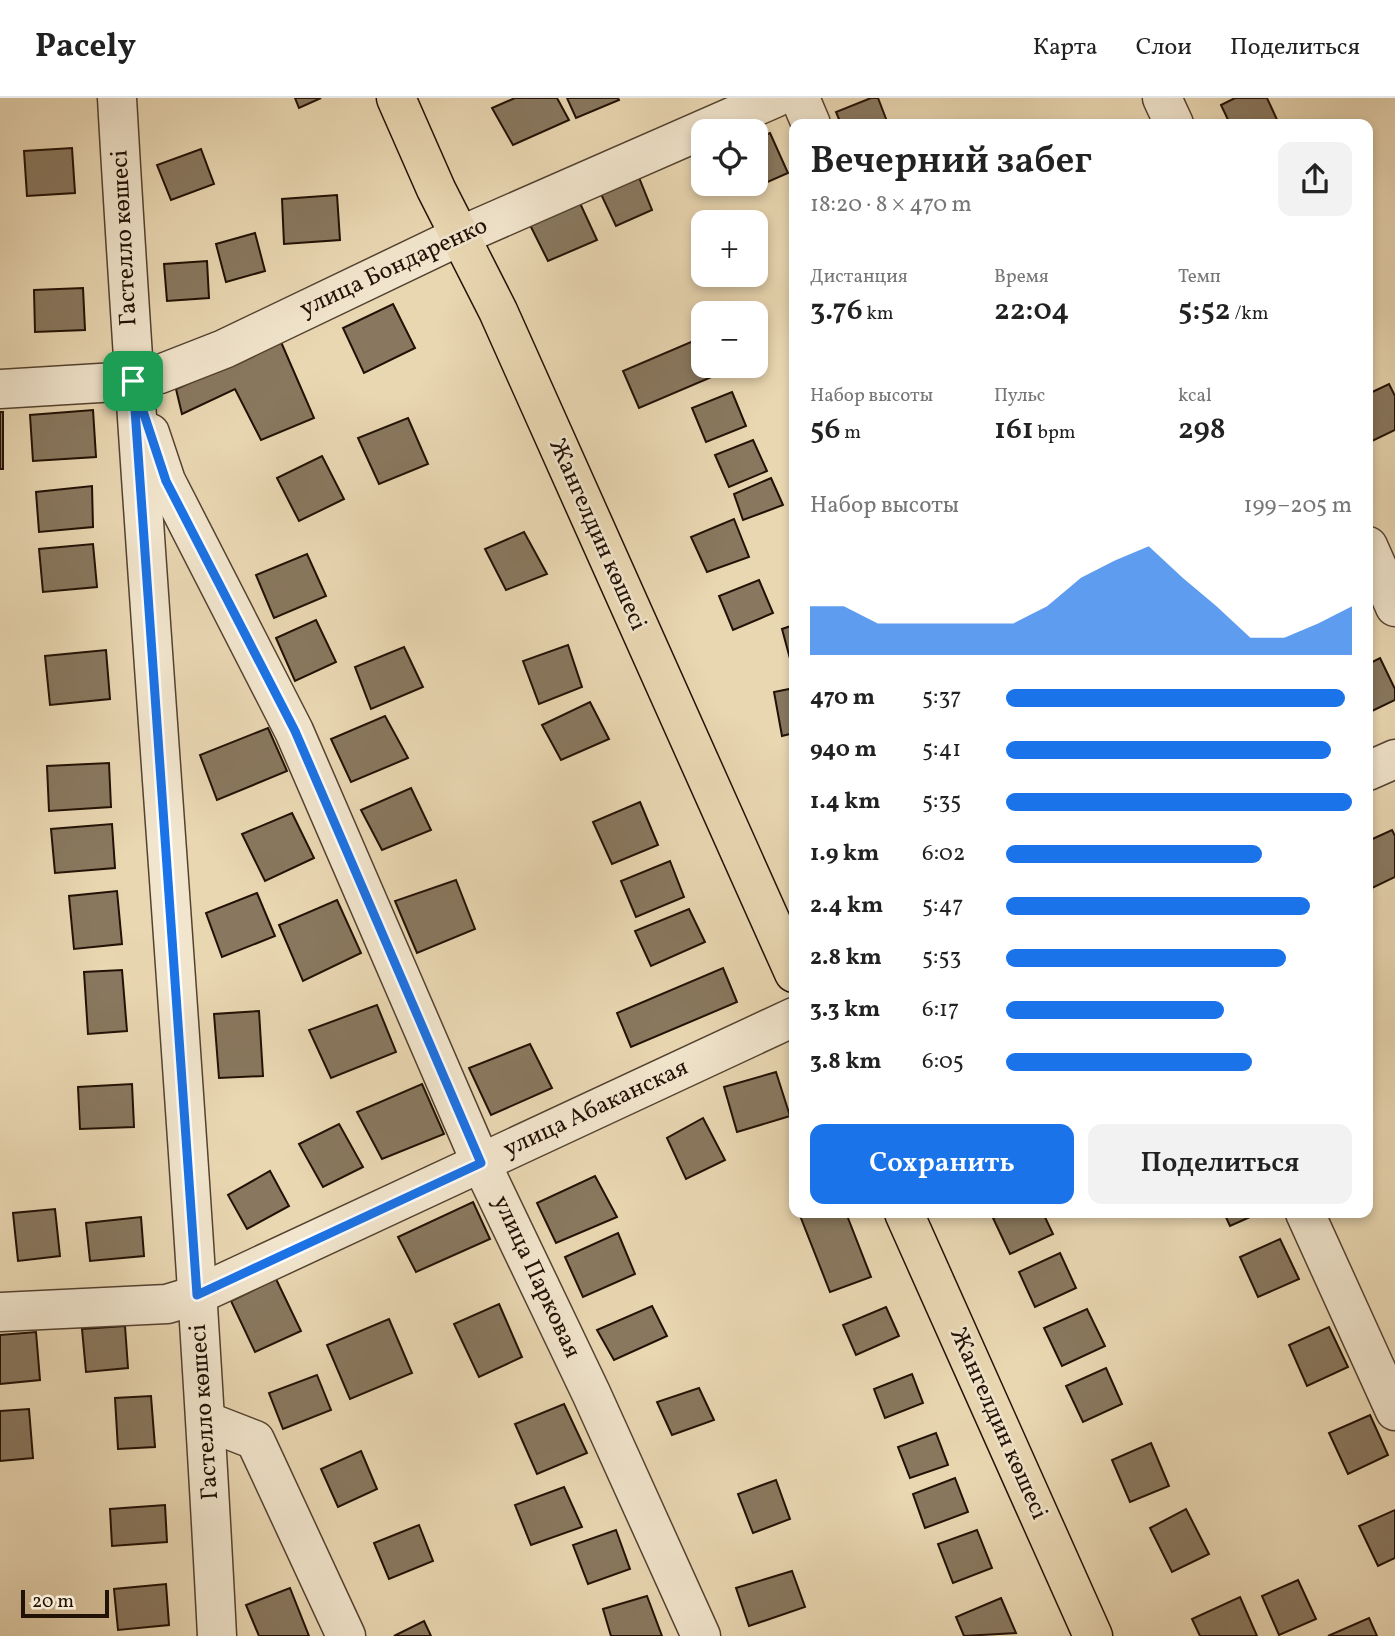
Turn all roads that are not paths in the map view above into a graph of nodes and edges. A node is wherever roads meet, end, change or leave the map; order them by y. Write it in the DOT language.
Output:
graph roads {
  1 [pos="117,98"];
  2 [pos="397,98"];
  3 [pos="775,98"];
  4 [pos="800,98"];
  5 [pos="1162,98"];
  6 [pos="809,119"];
  7 [pos="1172,119"];
  8 [pos="460,236"];
  9 [pos="133,381"];
  10 [pos="0,389"];
  11 [pos="1373,557"];
  12 [pos="1395,607"];
  13 [pos="1395,759"];
  14 [pos="1373,769"];
  15 [pos="789,962"];
  16 [pos="789,1019"];
  17 [pos="481,1163"];
  18 [pos="906,1218"];
  19 [pos="1308,1218"];
  20 [pos="197,1295"];
  21 [pos="0,1312"];
  22 [pos="1395,1411"];
  23 [pos="206,1421"];
  24 [pos="218,1636"];
  25 [pos="346,1636"];
  26 [pos="701,1636"];
  27 [pos="1093,1636"];
  1 -- 9 [label="street, Гастелло көшесі"];
  2 -- 8 [label="main road, Жангелдин көшесі"];
  3 -- 8 [label="street, улица Бондаренко"];
  4 -- 6 [label="street"];
  5 -- 7 [label="street"];
  8 -- 9 [label="street, улица Бондаренко"];
  8 -- 15 [label="main road, Жангелдин көшесі"];
  9 -- 10 [label="street, улица Бондаренко"];
  9 -- 17 [label="street, улица Парковая"];
  9 -- 20 [label="street, Гастелло көшесі"];
  11 -- 12 [label="street"];
  13 -- 14 [label="street"];
  16 -- 17 [label="street, улица Абаканская"];
  17 -- 20 [label="street, улица Абаканская"];
  17 -- 26 [label="street, улица Парковая"];
  18 -- 27 [label="main road, Жангелдин көшесі"];
  19 -- 22 [label="street"];
  20 -- 21 [label="street, улица Абаканская"];
  20 -- 23 [label="street, Гастелло көшесі"];
  23 -- 24 [label="street, Гастелло көшесі"];
  23 -- 25 [label="street"];
}
